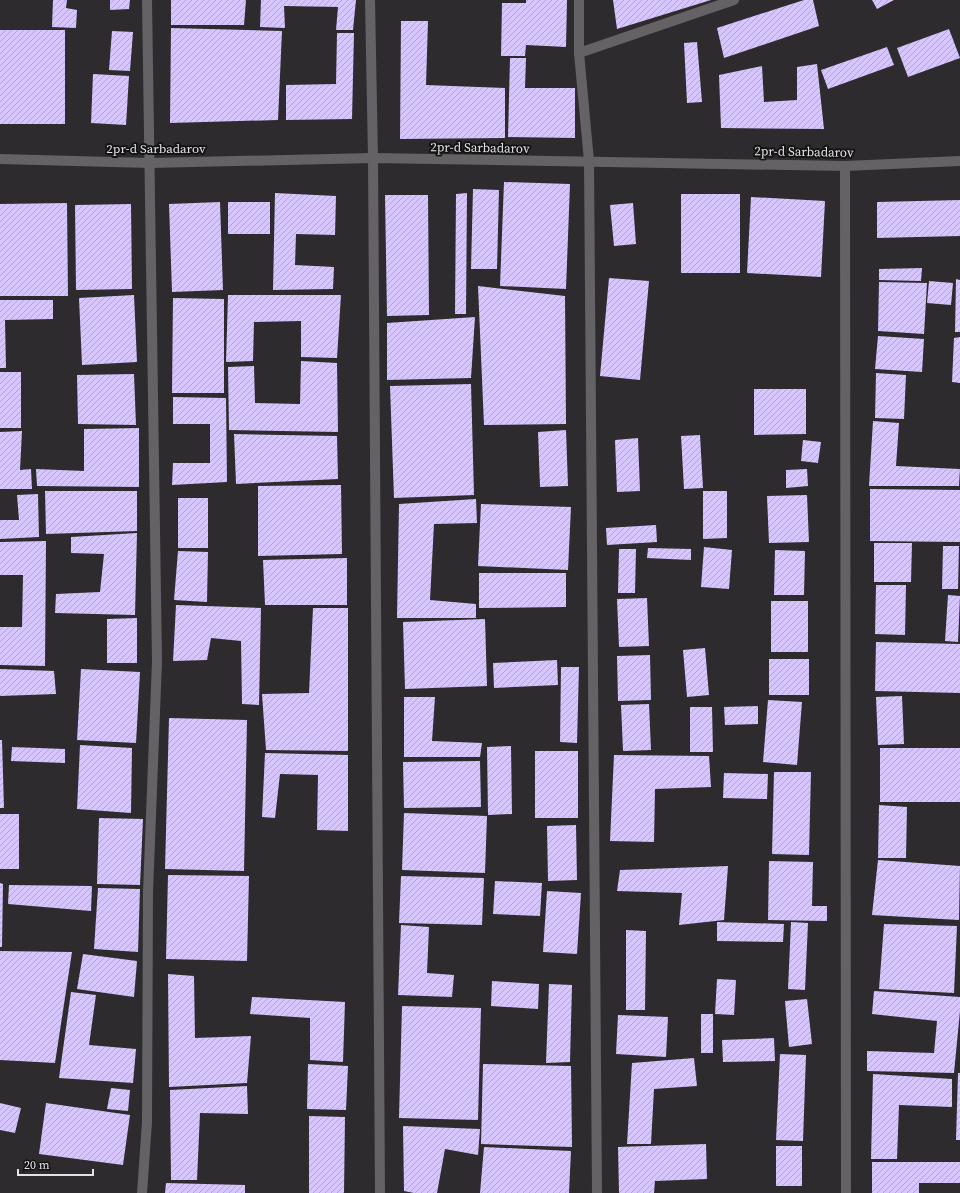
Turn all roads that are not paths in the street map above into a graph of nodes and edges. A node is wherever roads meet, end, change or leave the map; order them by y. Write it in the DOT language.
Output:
graph roads {
  1 [pos="147,0"];
  2 [pos="370,0"];
  3 [pos="579,0"];
  4 [pos="734,0"];
  5 [pos="579,53"];
  6 [pos="373,158"];
  7 [pos="0,159"];
  8 [pos="589,161"];
  9 [pos="960,161"];
  10 [pos="150,163"];
  11 [pos="845,166"];
  12 [pos="142,1193"];
  13 [pos="380,1193"];
  14 [pos="597,1193"];
  15 [pos="846,1193"];
  1 -- 10 [label="street"];
  2 -- 6 [label="street"];
  3 -- 5 [label="street"];
  4 -- 5 [label="street"];
  5 -- 8 [label="street"];
  6 -- 8 [label="street, 2pr-d Sarbadarov"];
  6 -- 10 [label="street, 2pr-d Sarbadarov"];
  6 -- 13 [label="street"];
  7 -- 10 [label="street, 2pr-d Sarbadarov"];
  8 -- 11 [label="street, 2pr-d Sarbadarov"];
  8 -- 14 [label="street"];
  9 -- 11 [label="street, 2pr-d Sarbadarov"];
  10 -- 12 [label="street"];
  11 -- 15 [label="street"];
}
